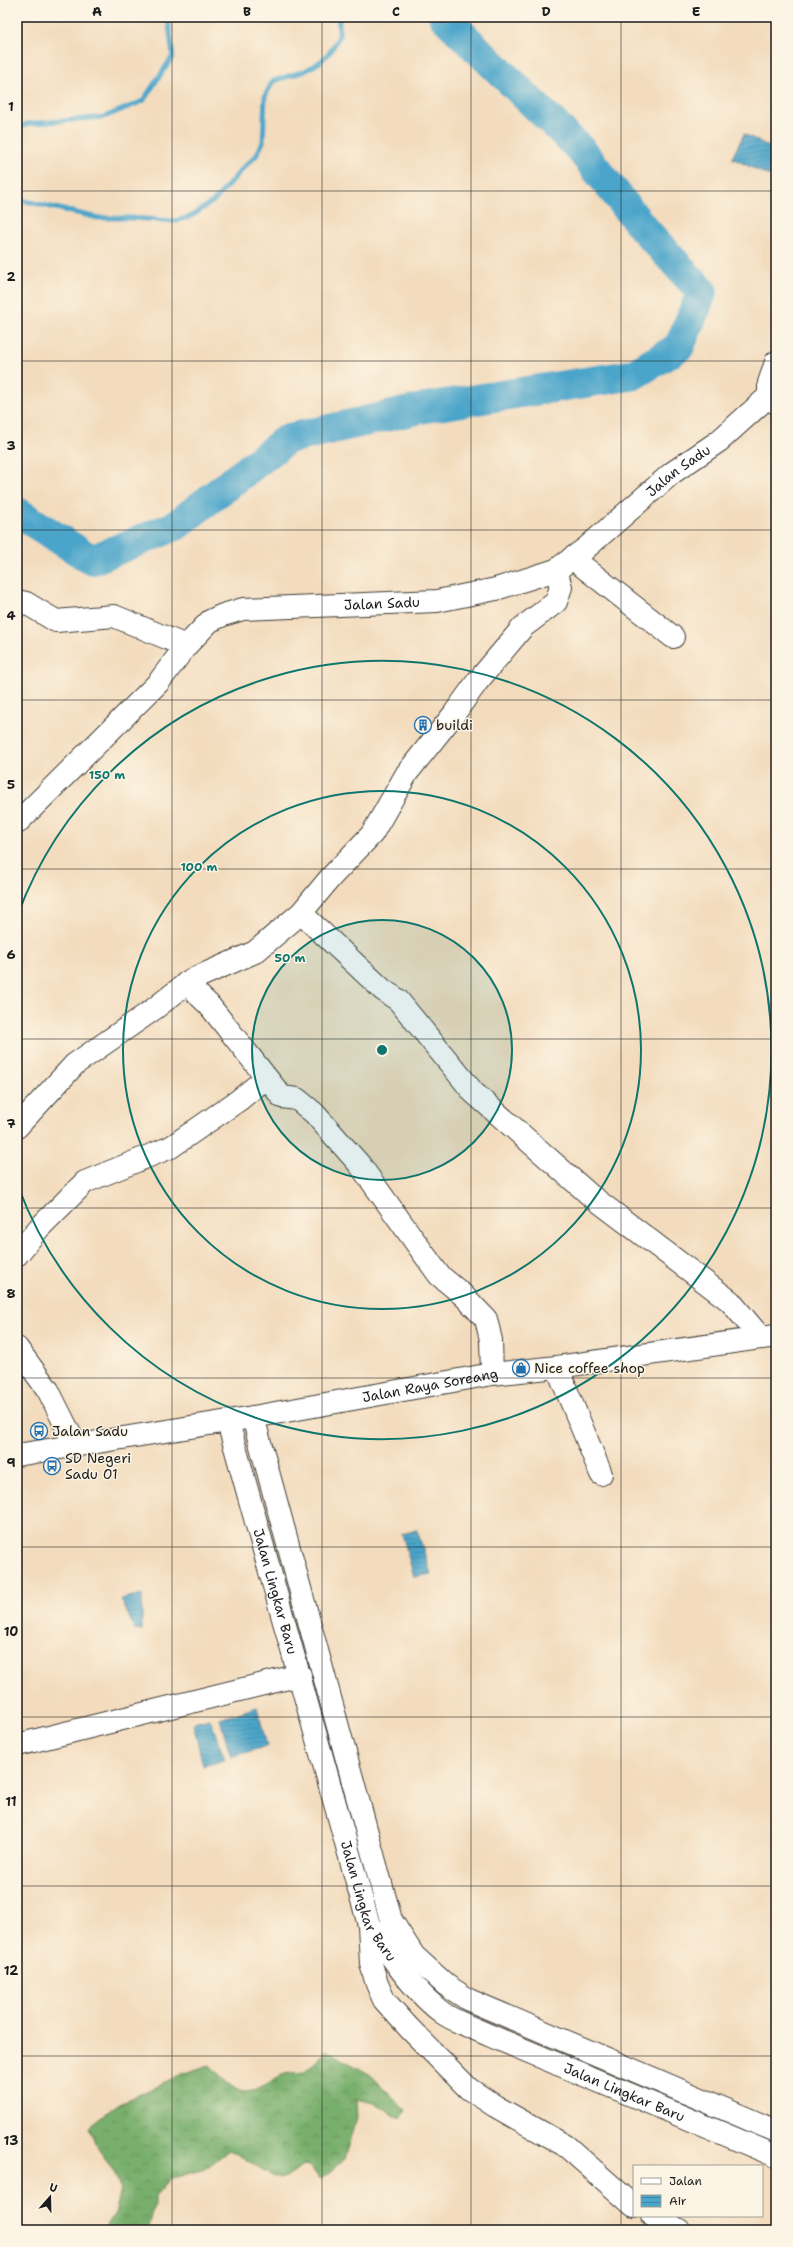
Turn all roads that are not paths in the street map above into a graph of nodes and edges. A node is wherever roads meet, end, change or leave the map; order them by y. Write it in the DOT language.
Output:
graph roads {
  1 [pos="776,362"];
  2 [pos="773,400"];
  3 [pos="564,564"];
  4 [pos="17,601"];
  5 [pos="673,637"];
  6 [pos="186,646"];
  7 [pos="17,823"];
  8 [pos="301,913"];
  9 [pos="186,984"];
  10 [pos="266,1078"];
  11 [pos="17,1127"];
  12 [pos="17,1254"];
  13 [pos="768,1337"];
  14 [pos="17,1348"];
  15 [pos="557,1367"];
  16 [pos="492,1374"];
  17 [pos="253,1417"];
  18 [pos="228,1422"];
  19 [pos="76,1446"];
  20 [pos="17,1455"];
  21 [pos="601,1474"];
  22 [pos="300,1675"];
  23 [pos="17,1745"];
  24 [pos="369,1925"];
  25 [pos="776,2131"];
  26 [pos="776,2156"];
  27 [pos="633,2205"];
  28 [pos="655,2217"];
  29 [pos="679,2230"];
  1 -- 2 [label="main road"];
  2 -- 3 [label="main road, Jalan Sadu"];
  3 -- 5 [label="main road"];
  3 -- 6 [label="main road, Jalan Sadu"];
  3 -- 8 [label="main road"];
  4 -- 6 [label="main road"];
  6 -- 7 [label="main road, Jalan Sadu"];
  8 -- 9 [label="main road"];
  8 -- 13 [label="main road"];
  9 -- 10 [label="main road"];
  9 -- 11 [label="main road"];
  10 -- 12 [label="main road"];
  10 -- 16 [label="main road"];
  13 -- 15 [label="main road, Jalan Raya Soreang"];
  14 -- 19 [label="main road"];
  15 -- 16 [label="main road, Jalan Raya Soreang"];
  15 -- 21 [label="main road"];
  16 -- 17 [label="main road, Jalan Raya Soreang"];
  17 -- 18 [label="main road, Jalan Raya Soreang"];
  17 -- 25 [label="main road, Jalan Lingkar Baru"];
  18 -- 19 [label="main road, Jalan Raya Soreang"];
  18 -- 22 [label="main road, Jalan Lingkar Baru"];
  19 -- 20 [label="main road, Jalan Raya Soreang"];
  22 -- 23 [label="main road"];
  22 -- 24 [label="main road, Jalan Lingkar Baru"];
  24 -- 26 [label="main road, Jalan Lingkar Baru"];
  24 -- 27 [label="main road"];
  28 -- 29 [label="main road"];
}
